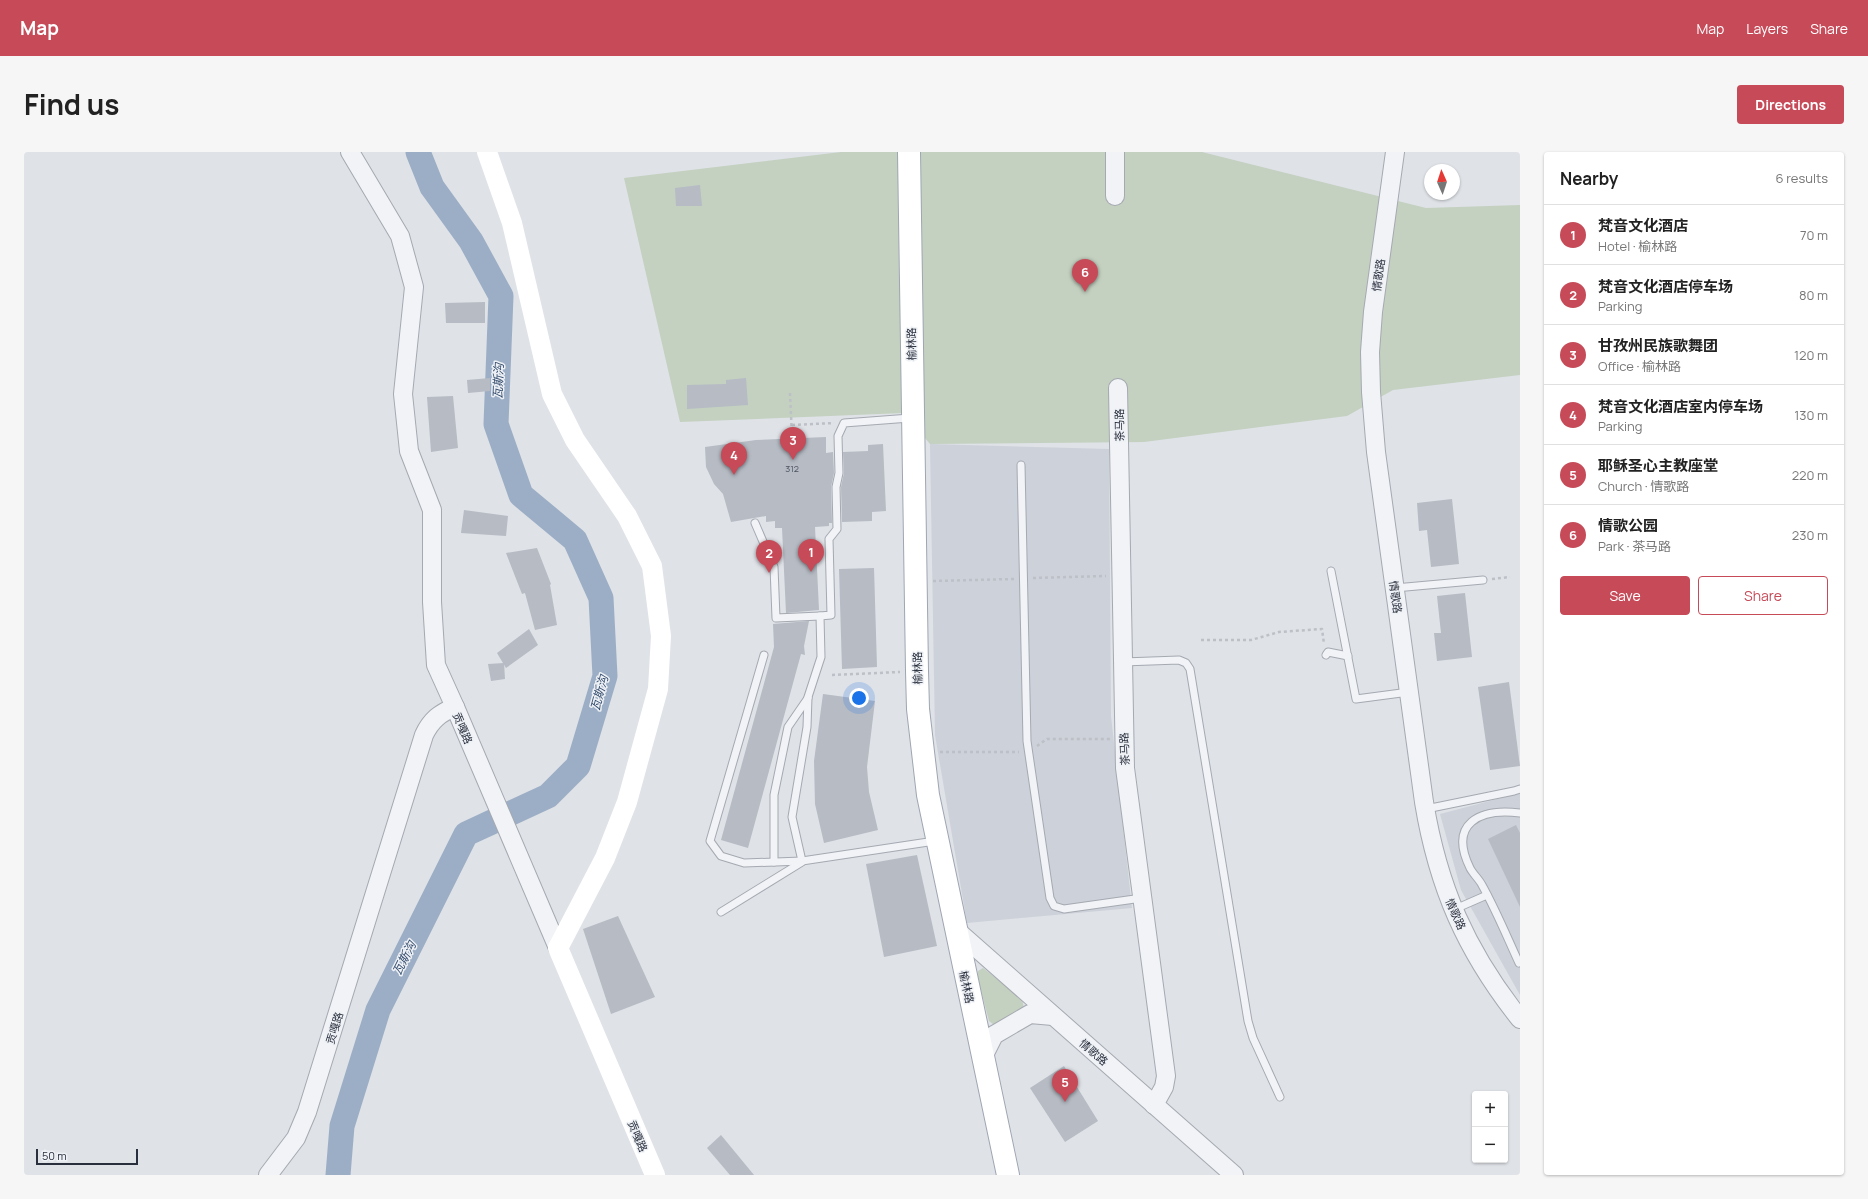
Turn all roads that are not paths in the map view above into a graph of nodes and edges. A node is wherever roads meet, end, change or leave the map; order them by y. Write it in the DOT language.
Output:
graph roads {
  1 [pos="350,152"];
  2 [pos="487,152"];
  3 [pos="909,152"];
  4 [pos="1115,152"];
  5 [pos="1395,152"];
  6 [pos="1115,196"];
  7 [pos="1118,388"];
  8 [pos="912,418"];
  9 [pos="1021,465"];
  10 [pos="755,523"];
  11 [pos="1331,571"];
  12 [pos="1483,580"];
  13 [pos="1395,588"];
  14 [pos="820,616"];
  15 [pos="764,655"];
  16 [pos="1326,655"];
  17 [pos="1348,656"];
  18 [pos="1122,662"];
  19 [pos="1409,692"];
  20 [pos="808,697"];
  21 [pos="454,707"];
  22 [pos="1520,789"];
  23 [pos="1425,809"];
  24 [pos="1520,813"];
  25 [pos="936,841"];
  26 [pos="774,862"];
  27 [pos="802,862"];
  28 [pos="1487,895"];
  29 [pos="1142,898"];
  30 [pos="1452,910"];
  31 [pos="721,912"];
  32 [pos="955,929"];
  33 [pos="558,948"];
  34 [pos="1520,962"];
  35 [pos="1054,1016"];
  36 [pos="1520,1019"];
  37 [pos="982,1059"];
  38 [pos="1280,1097"];
  39 [pos="1154,1105"];
  40 [pos="268,1175"];
  41 [pos="655,1175"];
  42 [pos="1008,1175"];
  43 [pos="1234,1175"];
  1 -- 21 [label="street"];
  2 -- 33 [label="main road"];
  3 -- 8 [label="main road, 榆林路"];
  4 -- 6 [label="street"];
  5 -- 13 [label="street, 情歌路"];
  7 -- 18 [label="street, 茶马路"];
  8 -- 14 [label="lane"];
  8 -- 25 [label="main road, 榆林路"];
  9 -- 29 [label="lane"];
  10 -- 14 [label="lane"];
  11 -- 17 [label="lane"];
  12 -- 13 [label="lane"];
  13 -- 19 [label="street, 情歌路"];
  14 -- 20 [label="lane"];
  15 -- 26 [label="lane"];
  16 -- 17 [label="lane"];
  17 -- 19 [label="lane"];
  18 -- 29 [label="street, 茶马路"];
  18 -- 38 [label="lane"];
  19 -- 23 [label="street, 情歌路"];
  20 -- 26 [label="lane"];
  20 -- 27 [label="lane"];
  21 -- 33 [label="street, 贡嘎路"];
  21 -- 40 [label="street, 贡嘎路"];
  22 -- 23 [label="lane"];
  23 -- 30 [label="street, 情歌路"];
  24 -- 28 [label="lane"];
  25 -- 27 [label="lane"];
  25 -- 32 [label="main road, 榆林路"];
  26 -- 27 [label="lane"];
  27 -- 31 [label="lane"];
  28 -- 30 [label="lane"];
  28 -- 34 [label="lane"];
  29 -- 39 [label="street, 茶马路"];
  30 -- 36 [label="street, 情歌路"];
  32 -- 35 [label="street, 情歌路"];
  32 -- 37 [label="main road, 榆林路"];
  33 -- 41 [label="main road, 贡嘎路"];
  35 -- 37 [label="street"];
  35 -- 39 [label="street, 情歌路"];
  37 -- 42 [label="main road, 榆林路"];
  39 -- 43 [label="street, 情歌路"];
}
